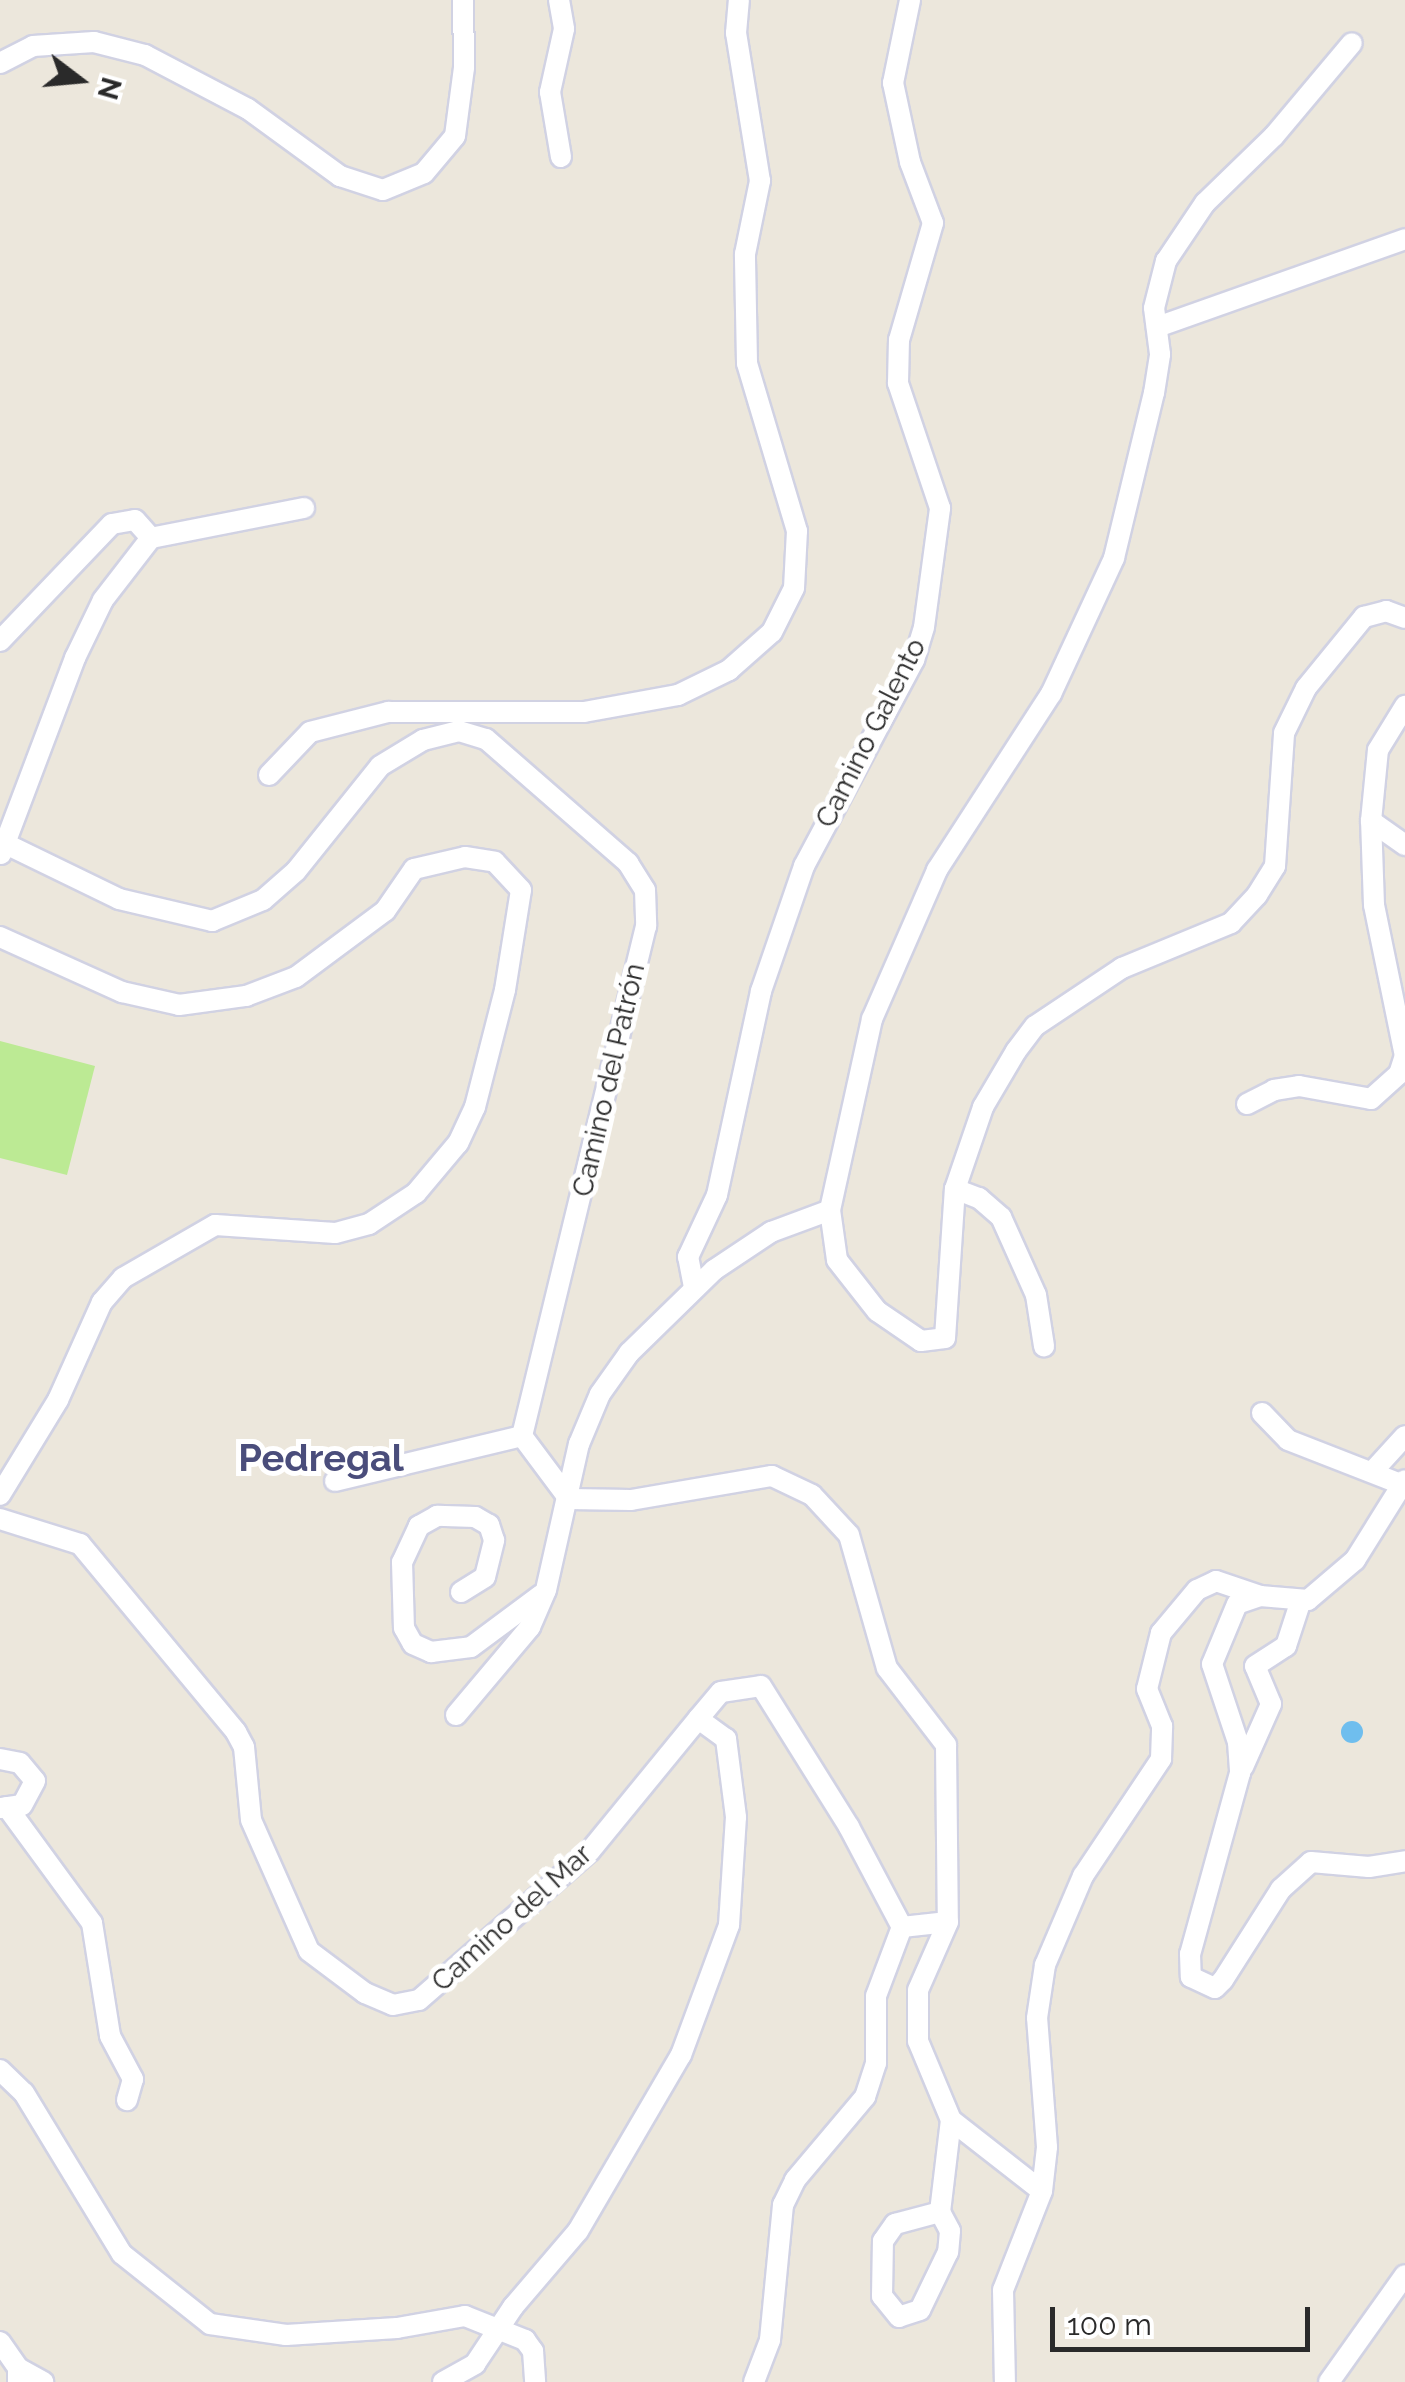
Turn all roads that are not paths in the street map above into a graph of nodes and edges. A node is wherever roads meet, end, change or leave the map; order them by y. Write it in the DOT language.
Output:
graph roads {
  1 [pos="463,0"];
  2 [pos="559,0"];
  3 [pos="739,0"];
  4 [pos="910,0"];
  5 [pos="1352,43"];
  6 [pos="0,63"];
  7 [pos="560,157"];
  8 [pos="1405,238"];
  9 [pos="1157,327"];
  10 [pos="304,508"];
  11 [pos="150,538"];
  12 [pos="1405,618"];
  13 [pos="0,641"];
  14 [pos="1405,706"];
  15 [pos="484,710"];
  16 [pos="459,731"];
  17 [pos="269,775"];
  18 [pos="1370,822"];
  19 [pos="1405,845"];
  20 [pos="4,850"];
  21 [pos="0,938"];
  22 [pos="1248,1104"];
  23 [pos="954,1189"];
  24 [pos="830,1210"];
  25 [pos="694,1286"];
  26 [pos="1044,1346"];
  27 [pos="1262,1413"];
  28 [pos="522,1436"];
  29 [pos="1405,1436"];
  30 [pos="1373,1471"];
  31 [pos="335,1481"];
  32 [pos="1403,1482"];
  33 [pos="0,1495"];
  34 [pos="569,1499"];
  35 [pos="0,1519"];
  36 [pos="546,1590"];
  37 [pos="460,1592"];
  38 [pos="1260,1596"];
  39 [pos="1301,1600"];
  40 [pos="456,1715"];
  41 [pos="698,1719"];
  42 [pos="0,1759"];
  43 [pos="1240,1773"];
  44 [pos="3,1808"];
  45 [pos="1405,1860"];
  46 [pos="948,1922"];
  47 [pos="902,1927"];
  48 [pos="0,2070"];
  49 [pos="127,2100"];
  50 [pos="950,2120"];
  51 [pos="1042,2191"];
  52 [pos="940,2212"];
  53 [pos="1405,2275"];
  54 [pos="495,2330"];
  55 [pos="0,2342"];
  56 [pos="18,2375"];
  57 [pos="42,2382"];
  58 [pos="443,2382"];
  59 [pos="535,2382"];
  60 [pos="754,2382"];
  61 [pos="1005,2382"];
  62 [pos="1329,2382"];
  1 -- 6 [label="street"];
  2 -- 7 [label="street"];
  3 -- 15 [label="street"];
  4 -- 25 [label="street, Camino Galento"];
  5 -- 9 [label="street"];
  8 -- 9 [label="street"];
  9 -- 24 [label="street"];
  10 -- 11 [label="street"];
  11 -- 13 [label="street"];
  11 -- 20 [label="street"];
  12 -- 23 [label="street"];
  14 -- 18 [label="street"];
  15 -- 16 [label="street"];
  15 -- 17 [label="street"];
  16 -- 20 [label="street"];
  16 -- 28 [label="street, Camino del Patrón"];
  18 -- 19 [label="street"];
  18 -- 22 [label="street"];
  21 -- 33 [label="street"];
  23 -- 24 [label="street"];
  23 -- 26 [label="street"];
  24 -- 25 [label="street"];
  25 -- 34 [label="street"];
  27 -- 30 [label="street"];
  28 -- 31 [label="street"];
  28 -- 34 [label="street"];
  29 -- 30 [label="street"];
  30 -- 32 [label="street"];
  32 -- 39 [label="street"];
  34 -- 36 [label="street"];
  34 -- 46 [label="street"];
  35 -- 41 [label="street, Camino del Mar"];
  36 -- 37 [label="street"];
  36 -- 40 [label="street"];
  38 -- 39 [label="street"];
  38 -- 43 [label="street"];
  38 -- 51 [label="street"];
  39 -- 43 [label="street"];
  41 -- 47 [label="street, Camino del Mar"];
  41 -- 54 [label="street"];
  42 -- 44 [label="street"];
  43 -- 45 [label="street"];
  44 -- 49 [label="street"];
  46 -- 47 [label="street"];
  46 -- 50 [label="street"];
  47 -- 60 [label="street"];
  48 -- 54 [label="street"];
  50 -- 51 [label="street"];
  50 -- 52 [label="street"];
  51 -- 61 [label="street"];
  52 -- 52 [label="street"];
  53 -- 62 [label="street"];
  54 -- 58 [label="street"];
  54 -- 59 [label="street"];
  55 -- 56 [label="street"];
  56 -- 57 [label="street"];
}
